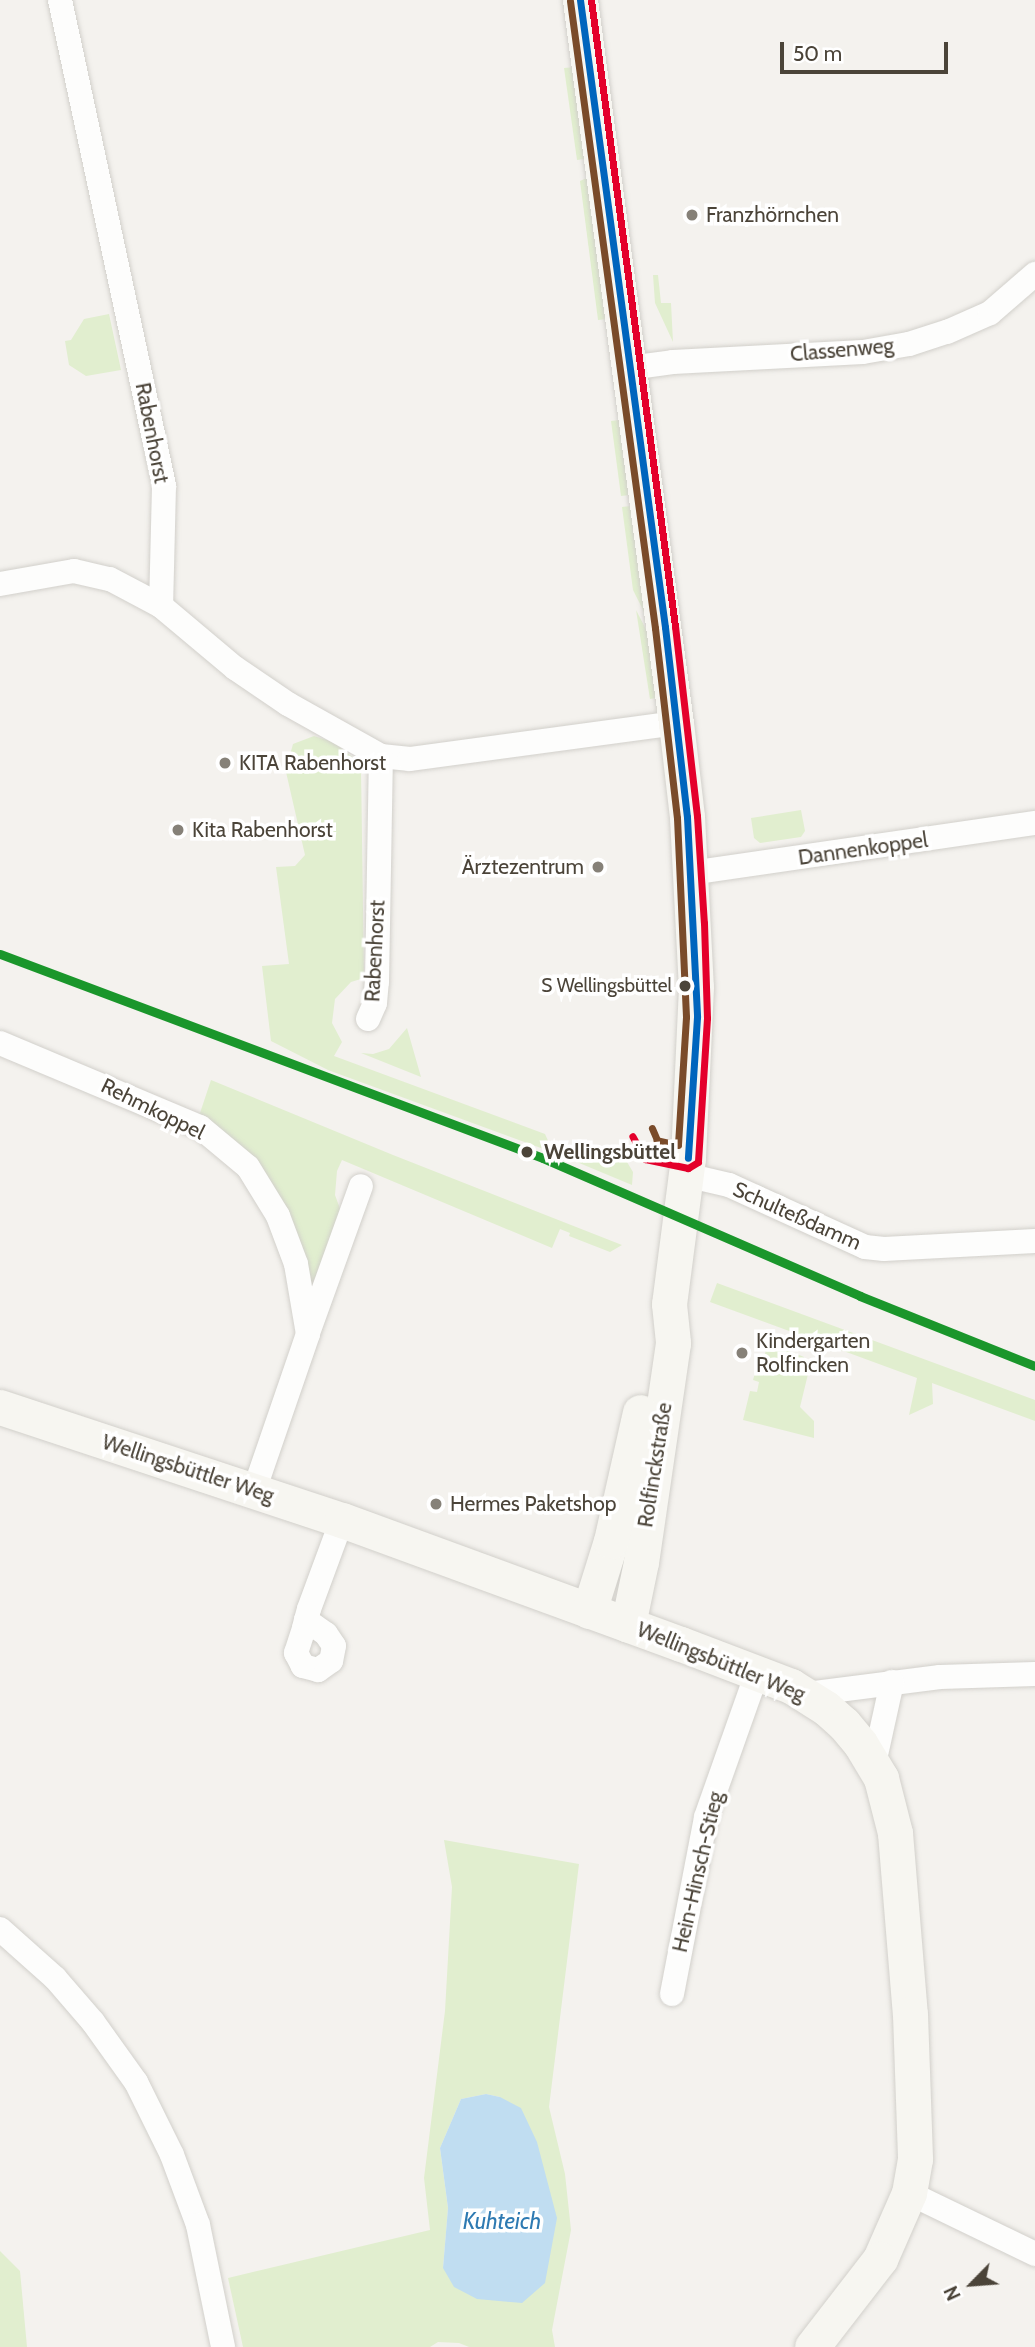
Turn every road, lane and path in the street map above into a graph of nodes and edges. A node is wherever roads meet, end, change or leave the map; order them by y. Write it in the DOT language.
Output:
graph roads {
  1 [pos="60,0"];
  2 [pos="580,0"];
  3 [pos="1035,274"];
  4 [pos="629,368"];
  5 [pos="0,584"];
  6 [pos="161,606"];
  7 [pos="676,723"];
  8 [pos="381,756"];
  9 [pos="1035,823"];
  10 [pos="691,873"];
  11 [pos="369,1019"];
  12 [pos="0,1043"];
  13 [pos="686,1175"];
  14 [pos="361,1186"];
  15 [pos="1035,1241"];
  16 [pos="668,1304"];
  17 [pos="308,1334"];
  18 [pos="0,1407"];
  19 [pos="254,1491"];
  20 [pos="342,1520"];
  21 [pos="589,1611"];
  22 [pos="306,1620"];
  23 [pos="628,1625"];
  24 [pos="757,1673"];
  25 [pos="1035,1674"];
  26 [pos="891,1682"];
  27 [pos="807,1694"];
  28 [pos="874,1763"];
  29 [pos="0,1929"];
  30 [pos="672,1994"];
  31 [pos="909,2193"];
  32 [pos="1035,2254"];
  33 [pos="223,2347"];
  34 [pos="811,2347"];
  1 -- 6 [label="street, Rabenhorst"];
  2 -- 4 [label="main road, Rolfinckstraße"];
  3 -- 4 [label="street, Classenweg"];
  4 -- 7 [label="main road, Rolfinckstraße"];
  5 -- 6 [label="street"];
  6 -- 8 [label="street"];
  7 -- 8 [label="street"];
  7 -- 10 [label="main road, Rolfinckstraße"];
  8 -- 11 [label="street, Rabenhorst"];
  9 -- 10 [label="street, Dannenkoppel"];
  10 -- 13 [label="main road, Rolfinckstraße"];
  12 -- 17 [label="street, Rehmkoppel"];
  13 -- 15 [label="street, Schulteßdamm"];
  13 -- 16 [label="main road, Rolfinckstraße"];
  14 -- 17 [label="street, Rehmkoppel"];
  16 -- 21 [label="main road, Rolfinckstraße"];
  16 -- 23 [label="main road, Rolfinckstraße"];
  17 -- 19 [label="street, Rehmkoppel"];
  18 -- 19 [label="main road, Wellingsbüttler Weg"];
  19 -- 20 [label="main road, Wellingsbüttler Weg"];
  20 -- 21 [label="main road, Wellingsbüttler Weg"];
  20 -- 22 [label="street"];
  21 -- 23 [label="main road, Wellingsbüttler Weg"];
  23 -- 24 [label="main road, Wellingsbüttler Weg"];
  24 -- 27 [label="main road, Wellingsbüttler Weg"];
  24 -- 30 [label="street, Hein-Hinsch-Stieg"];
  25 -- 26 [label="street"];
  26 -- 27 [label="street"];
  26 -- 28 [label="street"];
  27 -- 28 [label="main road, Wellingsbüttler Weg"];
  28 -- 31 [label="main road, Wellingsbüttler Weg"];
  29 -- 33 [label="street"];
  31 -- 32 [label="street"];
  31 -- 34 [label="main road, Wellingsbüttler Weg"];
}
